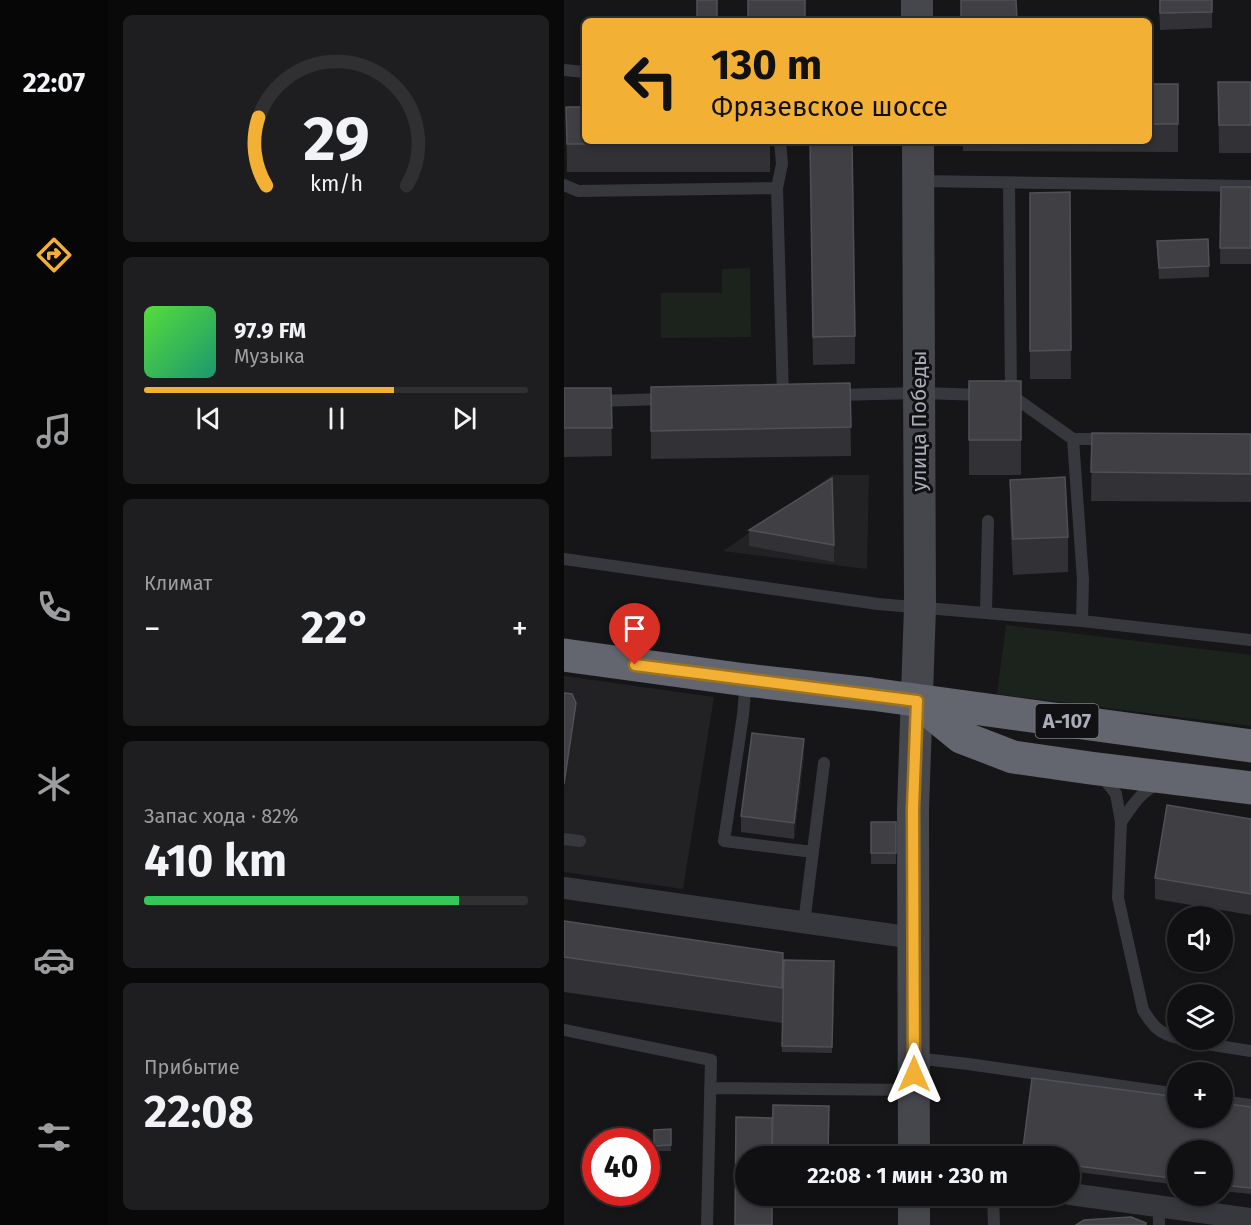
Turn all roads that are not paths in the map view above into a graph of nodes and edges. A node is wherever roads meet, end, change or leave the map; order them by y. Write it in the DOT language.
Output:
graph roads {
  1 [pos="916,0"];
  2 [pos="917,18"];
  3 [pos="564,70"];
  4 [pos="582,72"];
  5 [pos="780,144"];
  6 [pos="918,144"];
  7 [pos="918,181"];
  8 [pos="1009,183"];
  9 [pos="564,185"];
  10 [pos="1251,186"];
  11 [pos="777,188"];
  12 [pos="919,393"];
  13 [pos="828,395"];
  14 [pos="1011,395"];
  15 [pos="783,396"];
  16 [pos="679,399"];
  17 [pos="564,402"];
  18 [pos="1074,439"];
  19 [pos="1121,439"];
  20 [pos="988,521"];
  21 [pos="564,559"];
  22 [pos="921,608"];
  23 [pos="986,612"];
  24 [pos="1082,621"];
  25 [pos="1251,640"];
  26 [pos="564,655"];
  27 [pos="746,680"];
  28 [pos="917,701"];
  29 [pos="1251,746"];
  30 [pos="824,763"];
  31 [pos="1090,768"];
  32 [pos="1174,778"];
  33 [pos="1251,788"];
  34 [pos="1121,822"];
  35 [pos="564,839"];
  36 [pos="580,841"];
  37 [pos="813,852"];
  38 [pos="564,888"];
  39 [pos="804,923"];
  40 [pos="914,938"];
  41 [pos="564,1030"];
  42 [pos="1167,1036"];
  43 [pos="1233,1048"];
  44 [pos="1251,1051"];
  45 [pos="914,1058"];
  46 [pos="710,1088"];
  47 [pos="914,1090"];
  48 [pos="1167,1092"];
  49 [pos="1233,1103"];
  50 [pos="1251,1105"];
  51 [pos="914,1146"];
  52 [pos="1080,1196"];
  53 [pos="914,1206"];
  54 [pos="993,1206"];
  55 [pos="1159,1216"];
  56 [pos="1251,1219"];
  57 [pos="707,1225"];
  58 [pos="914,1225"];
  59 [pos="994,1225"];
  1 -- 2 [label="main road"];
  3 -- 4 [label="lane"];
  5 -- 11 [label="lane"];
  6 -- 7 [label="main road, улица Победы"];
  7 -- 8 [label="lane"];
  7 -- 12 [label="main road, улица Победы"];
  8 -- 10 [label="lane"];
  8 -- 14 [label="lane"];
  9 -- 11 [label="lane"];
  11 -- 15 [label="lane"];
  12 -- 13 [label="lane"];
  12 -- 14 [label="lane"];
  12 -- 22 [label="main road, улица Победы"];
  14 -- 18 [label="lane"];
  16 -- 17 [label="lane"];
  18 -- 19 [label="lane"];
  18 -- 24 [label="lane"];
  20 -- 23 [label="lane"];
  21 -- 22 [label="lane"];
  22 -- 23 [label="lane"];
  22 -- 28 [label="main road, улица Победы"];
  23 -- 24 [label="lane"];
  24 -- 25 [label="lane"];
  26 -- 27 [label="highway, А-107"];
  27 -- 28 [label="highway, А-107"];
  27 -- 37 [label="lane"];
  28 -- 29 [label="highway, А-107"];
  28 -- 31 [label="highway"];
  28 -- 40 [label="main road, улица Победы"];
  30 -- 37 [label="lane"];
  31 -- 32 [label="highway"];
  31 -- 34 [label="lane"];
  32 -- 33 [label="highway"];
  32 -- 34 [label="lane"];
  34 -- 42 [label="lane"];
  35 -- 36 [label="lane"];
  37 -- 39 [label="lane"];
  38 -- 39 [label="street"];
  39 -- 40 [label="street"];
  40 -- 45 [label="main road, улица Победы"];
  41 -- 46 [label="lane"];
  43 -- 44 [label="lane"];
  45 -- 47 [label="main road, улица Победы"];
  45 -- 48 [label="lane"];
  46 -- 47 [label="lane"];
  46 -- 57 [label="lane"];
  47 -- 51 [label="main road, улица Победы"];
  49 -- 50 [label="lane"];
  52 -- 55 [label="street"];
  53 -- 58 [label="main road"];
  54 -- 59 [label="lane"];
  55 -- 56 [label="street"];
}
